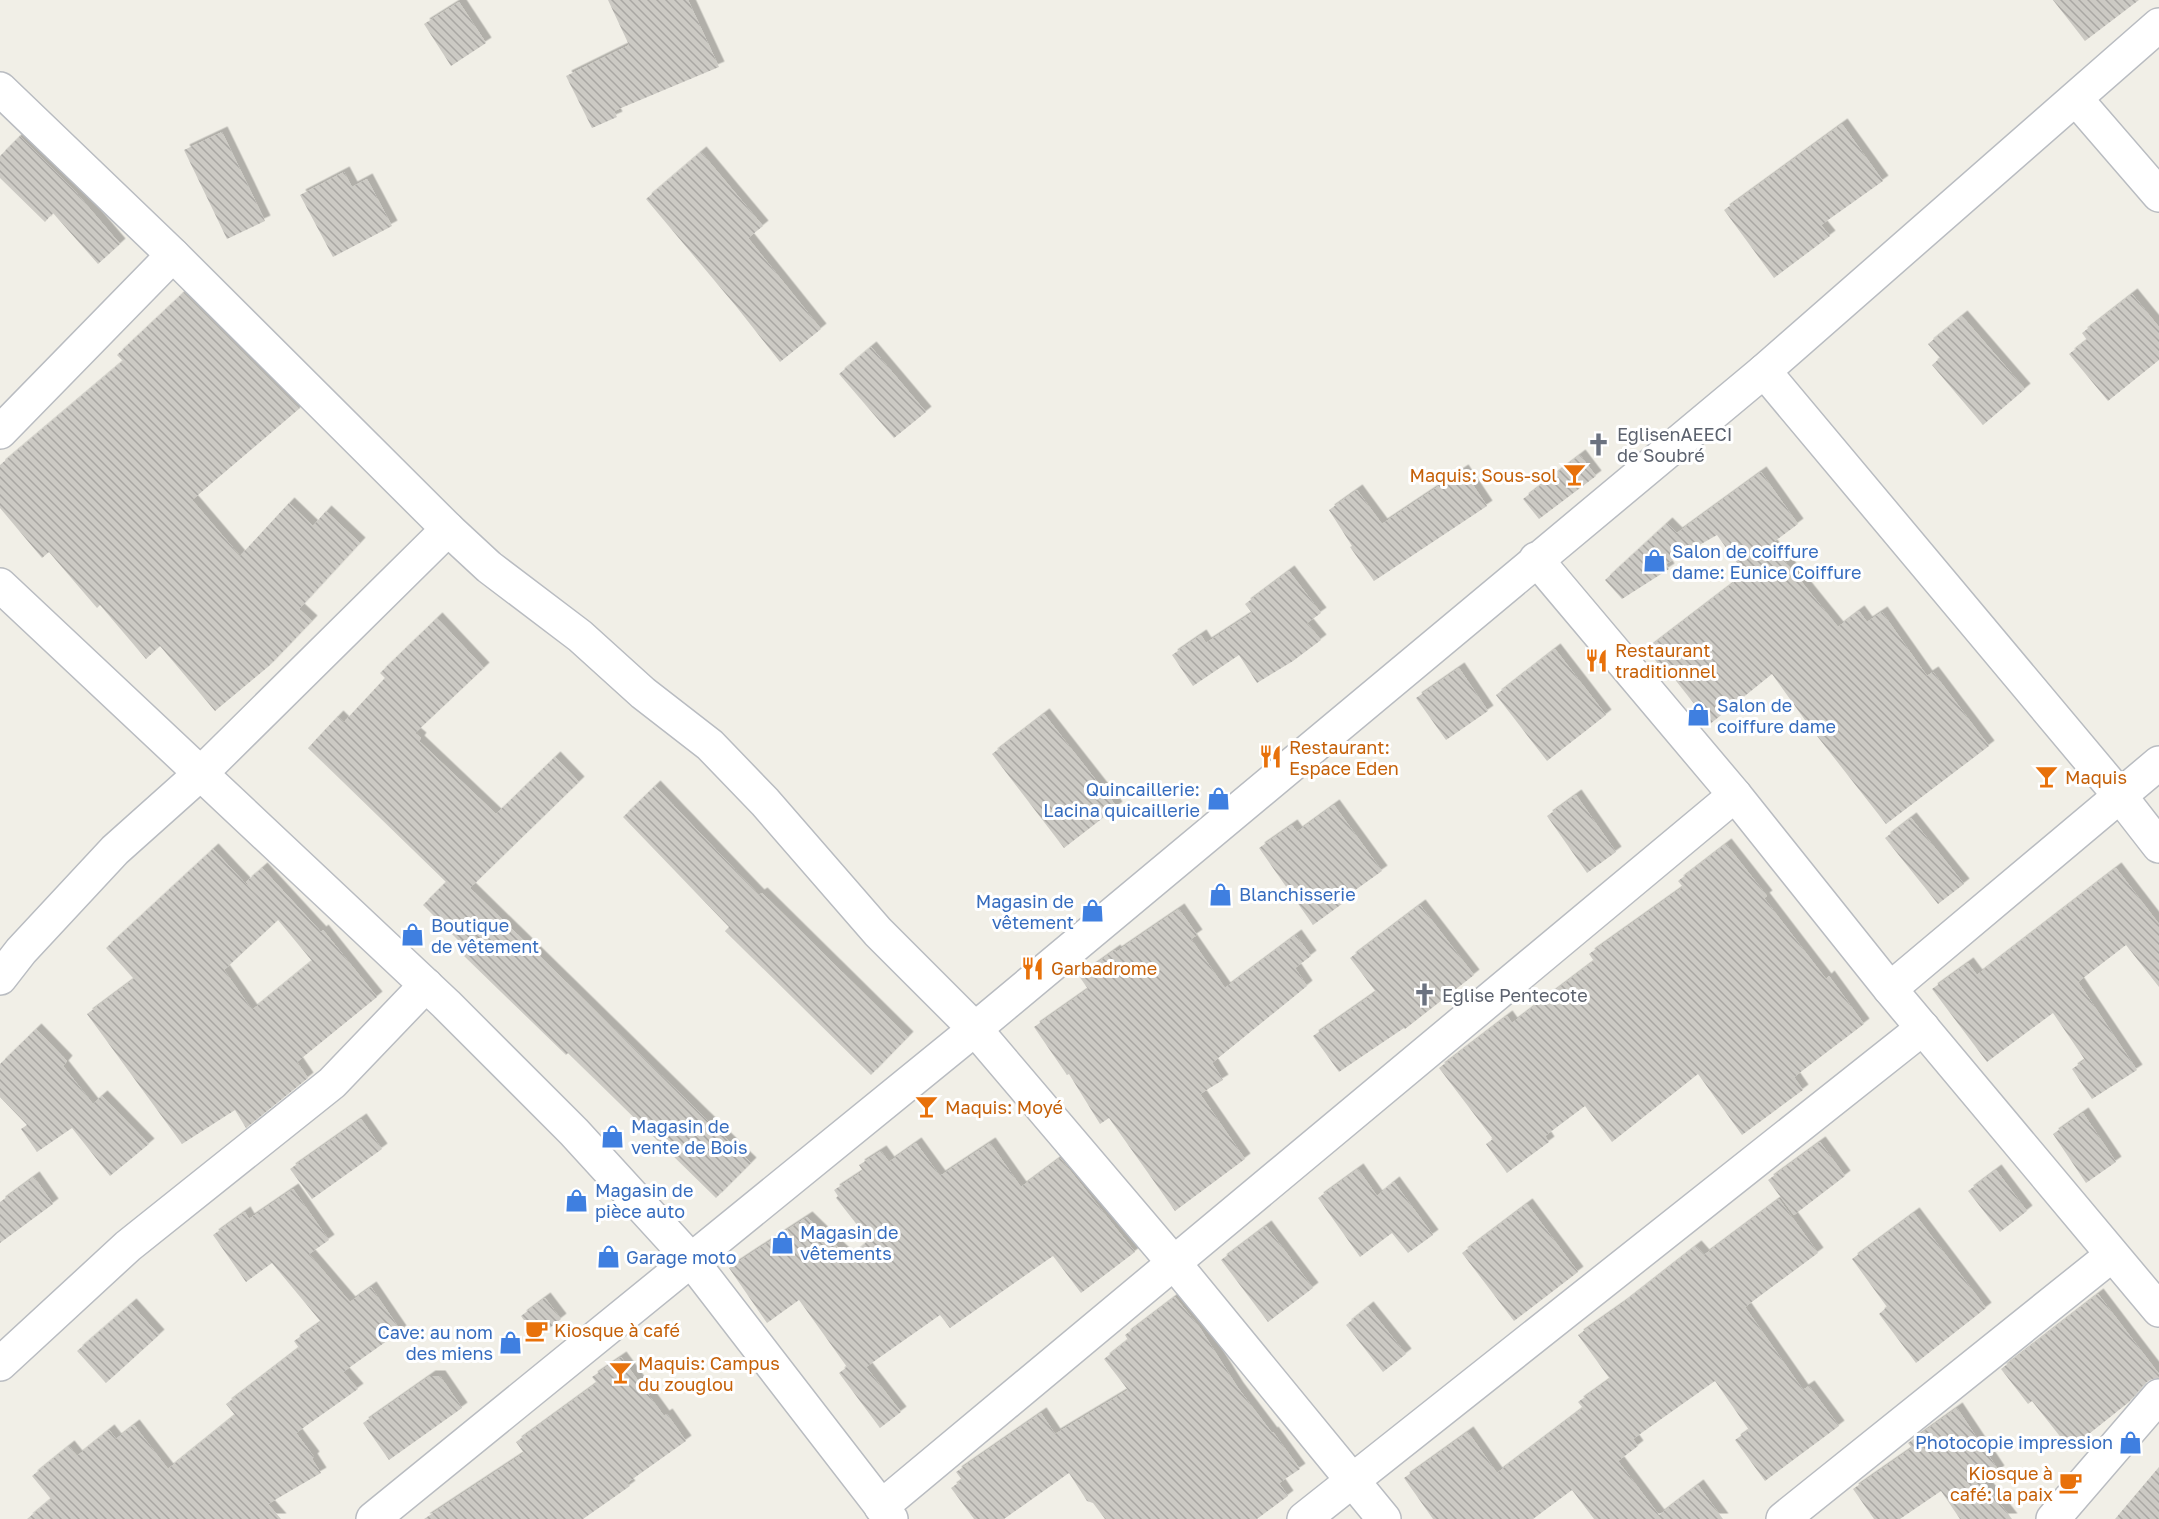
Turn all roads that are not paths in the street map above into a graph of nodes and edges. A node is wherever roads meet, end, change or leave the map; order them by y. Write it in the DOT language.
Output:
graph roads {
  1 [pos="2159,26"];
  2 [pos="0,89"];
  3 [pos="2076,99"];
  4 [pos="2159,195"];
  5 [pos="173,255"];
  6 [pos="1764,371"];
  7 [pos="0,432"];
  8 [pos="448,529"];
  9 [pos="1536,560"];
  10 [pos="0,585"];
  11 [pos="2159,763"];
  12 [pos="200,774"];
  13 [pos="1735,795"];
  14 [pos="2120,796"];
  15 [pos="2159,846"];
  16 [pos="0,978"];
  17 [pos="426,985"];
  18 [pos="1890,989"];
  19 [pos="1923,1028"];
  20 [pos="975,1029"];
  21 [pos="2112,1255"];
  22 [pos="691,1260"];
  23 [pos="1174,1263"];
  24 [pos="2159,1310"];
  25 [pos="0,1364"];
  26 [pos="2159,1396"];
  27 [pos="1353,1481"];
  28 [pos="886,1513"];
  29 [pos="373,1519"];
  30 [pos="1304,1519"];
  31 [pos="1384,1519"];
  32 [pos="1783,1519"];
  33 [pos="2053,1519"];
  1 -- 3 [label="street"];
  2 -- 5 [label="street"];
  3 -- 4 [label="street"];
  3 -- 6 [label="street"];
  5 -- 7 [label="street"];
  5 -- 8 [label="street"];
  6 -- 9 [label="street"];
  6 -- 14 [label="street"];
  8 -- 12 [label="street"];
  8 -- 20 [label="street"];
  9 -- 13 [label="street"];
  9 -- 20 [label="street"];
  10 -- 12 [label="street"];
  11 -- 14 [label="street"];
  12 -- 16 [label="street"];
  12 -- 17 [label="street"];
  13 -- 18 [label="street"];
  13 -- 23 [label="street"];
  14 -- 15 [label="street"];
  14 -- 18 [label="street"];
  17 -- 22 [label="street"];
  17 -- 25 [label="street"];
  18 -- 19 [label="street"];
  19 -- 21 [label="street"];
  19 -- 27 [label="street"];
  20 -- 22 [label="street"];
  20 -- 23 [label="street"];
  21 -- 24 [label="street"];
  21 -- 32 [label="street"];
  22 -- 28 [label="street"];
  22 -- 29 [label="street"];
  23 -- 27 [label="street"];
  23 -- 28 [label="street"];
  26 -- 33 [label="street"];
  27 -- 30 [label="street"];
  27 -- 31 [label="street"];
}
